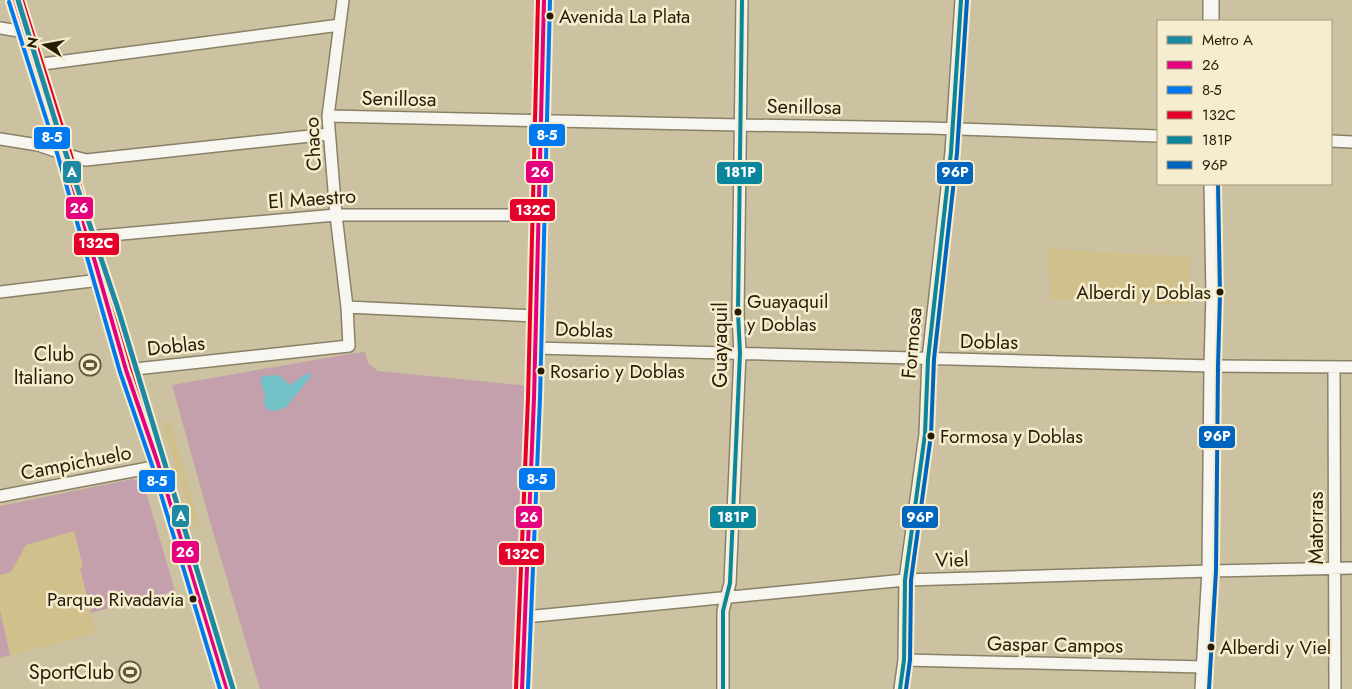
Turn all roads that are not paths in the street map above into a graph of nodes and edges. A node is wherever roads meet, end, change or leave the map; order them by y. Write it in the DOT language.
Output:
graph roads {
  1 [pos="15,0"];
  2 [pos="343,0"];
  3 [pos="544,0"];
  4 [pos="742,0"];
  5 [pos="961,0"];
  6 [pos="1210,0"];
  7 [pos="1211,20"];
  8 [pos="340,25"];
  9 [pos="0,28"];
  10 [pos="24,32"];
  11 [pos="35,66"];
  12 [pos="328,116"];
  13 [pos="541,120"];
  14 [pos="740,125"];
  15 [pos="953,129"];
  16 [pos="329,134"];
  17 [pos="1157,136"];
  18 [pos="0,138"];
  19 [pos="1332,142"];
  20 [pos="1352,142"];
  21 [pos="64,154"];
  22 [pos="1212,185"];
  23 [pos="336,214"];
  24 [pos="538,215"];
  25 [pos="88,237"];
  26 [pos="100,280"];
  27 [pos="0,292"];
  28 [pos="347,307"];
  29 [pos="536,316"];
  30 [pos="350,346"];
  31 [pos="535,348"];
  32 [pos="740,353"];
  33 [pos="928,359"];
  34 [pos="1212,366"];
  35 [pos="1334,367"];
  36 [pos="1352,367"];
  37 [pos="126,370"];
  38 [pos="159,466"];
  39 [pos="0,496"];
  40 [pos="1336,568"];
  41 [pos="1352,568"];
  42 [pos="1210,571"];
  43 [pos="905,580"];
  44 [pos="726,597"];
  45 [pos="525,617"];
  46 [pos="904,660"];
  47 [pos="1204,667"];
  48 [pos="227,689"];
  49 [pos="522,689"];
  50 [pos="723,689"];
  51 [pos="900,689"];
  52 [pos="1203,689"];
  53 [pos="1335,689"];
  1 -- 10 [label="main road"];
  2 -- 8 [label="street, Chaco"];
  3 -- 13 [label="street"];
  4 -- 14 [label="street, Guayaquil"];
  5 -- 15 [label="street, Formosa"];
  6 -- 7 [label="main road"];
  8 -- 11 [label="street"];
  8 -- 12 [label="street, Chaco"];
  9 -- 10 [label="street"];
  10 -- 11 [label="main road"];
  11 -- 21 [label="main road"];
  12 -- 13 [label="street, Senillosa"];
  12 -- 16 [label="street, Chaco"];
  13 -- 14 [label="street, Senillosa"];
  13 -- 24 [label="street"];
  14 -- 15 [label="street, Senillosa"];
  14 -- 32 [label="street, Guayaquil"];
  15 -- 17 [label="street, Senillosa"];
  15 -- 33 [label="street, Formosa"];
  16 -- 21 [label="street"];
  16 -- 23 [label="street, Chaco"];
  18 -- 21 [label="street"];
  19 -- 20 [label="street"];
  21 -- 25 [label="main road"];
  22 -- 34 [label="main road"];
  23 -- 24 [label="street, El Maestro"];
  23 -- 25 [label="street, El Maestro"];
  23 -- 28 [label="street, Chaco"];
  24 -- 29 [label="street"];
  25 -- 26 [label="main road"];
  26 -- 27 [label="street"];
  26 -- 37 [label="main road"];
  28 -- 29 [label="street, Doblas"];
  28 -- 30 [label="street, Chaco"];
  29 -- 31 [label="street"];
  30 -- 37 [label="street, Doblas"];
  31 -- 32 [label="street, Doblas"];
  31 -- 45 [label="street"];
  32 -- 33 [label="street, Doblas"];
  32 -- 44 [label="street, Guayaquil"];
  33 -- 34 [label="street, Doblas"];
  33 -- 43 [label="street, Formosa"];
  34 -- 35 [label="street, Doblas"];
  34 -- 42 [label="main road"];
  35 -- 36 [label="street, Doblas"];
  35 -- 40 [label="street, Matorras"];
  37 -- 38 [label="main road"];
  38 -- 39 [label="street, Campichuelo"];
  38 -- 48 [label="main road"];
  40 -- 41 [label="street, Viel"];
  40 -- 42 [label="street, Viel"];
  40 -- 53 [label="street, Matorras"];
  42 -- 43 [label="street, Viel"];
  42 -- 47 [label="main road"];
  43 -- 44 [label="street, Viel"];
  43 -- 46 [label="street, Formosa"];
  44 -- 45 [label="street, Viel"];
  44 -- 50 [label="street, Guayaquil"];
  45 -- 49 [label="street"];
  46 -- 47 [label="street, Gaspar Campos"];
  46 -- 51 [label="street, Formosa"];
  47 -- 52 [label="main road"];
}
